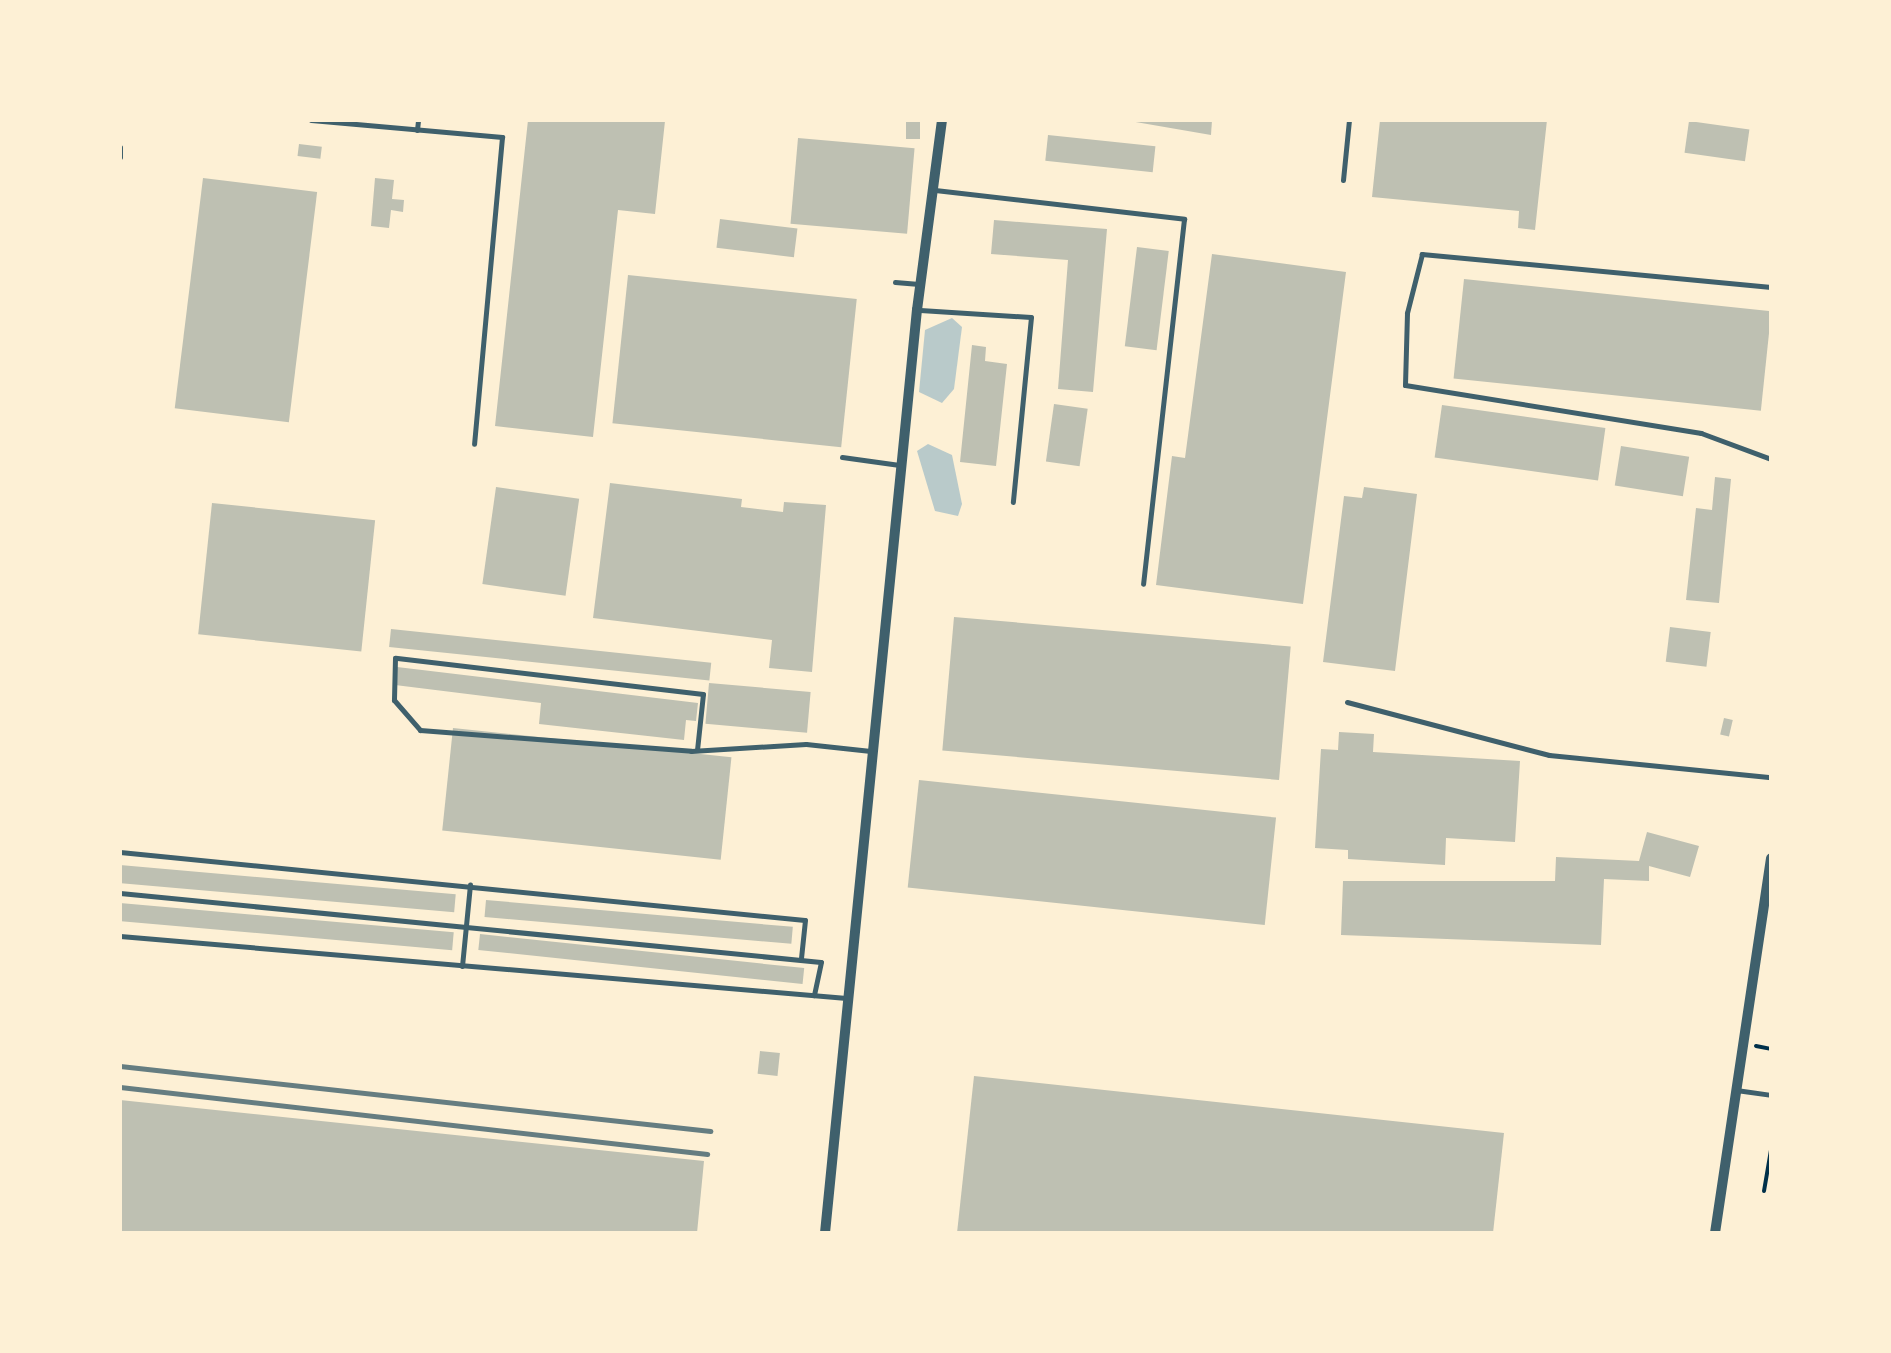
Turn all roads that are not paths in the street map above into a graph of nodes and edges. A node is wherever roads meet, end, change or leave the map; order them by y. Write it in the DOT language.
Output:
graph roads {
  1 [pos="311,120"];
  2 [pos="418,120"];
  3 [pos="942,120"];
  4 [pos="1348,120"];
  5 [pos="417,130"];
  6 [pos="120,146"];
  7 [pos="120,158"];
  8 [pos="1343,180"];
  9 [pos="930,189"];
  10 [pos="894,282"];
  11 [pos="920,284"];
  12 [pos="1771,287"];
  13 [pos="917,310"];
  14 [pos="474,444"];
  15 [pos="842,458"];
  16 [pos="1771,458"];
  17 [pos="902,466"];
  18 [pos="1012,502"];
  19 [pos="1143,584"];
  20 [pos="1346,702"];
  21 [pos="697,750"];
  22 [pos="874,752"];
  23 [pos="1771,777"];
  24 [pos="120,852"];
  25 [pos="1771,858"];
  26 [pos="470,884"];
  27 [pos="120,893"];
  28 [pos="466,922"];
  29 [pos="120,936"];
  30 [pos="800,960"];
  31 [pos="462,966"];
  32 [pos="814,995"];
  33 [pos="849,998"];
  34 [pos="1736,1090"];
  35 [pos="1771,1095"];
  36 [pos="825,1233"];
  37 [pos="1715,1233"];
  1 -- 5 [label="lane"];
  2 -- 5 [label="lane"];
  3 -- 9 [label="street"];
  4 -- 8 [label="lane"];
  5 -- 14 [label="lane"];
  6 -- 7 [label="lane"];
  9 -- 11 [label="street"];
  9 -- 19 [label="lane"];
  10 -- 11 [label="lane"];
  11 -- 13 [label="street"];
  12 -- 16 [label="lane"];
  13 -- 17 [label="street"];
  13 -- 18 [label="lane"];
  15 -- 17 [label="lane"];
  17 -- 22 [label="street"];
  20 -- 23 [label="lane"];
  21 -- 21 [label="lane"];
  21 -- 22 [label="lane"];
  22 -- 33 [label="street"];
  24 -- 26 [label="lane"];
  25 -- 34 [label="street"];
  26 -- 28 [label="lane"];
  26 -- 30 [label="lane"];
  27 -- 28 [label="lane"];
  28 -- 30 [label="lane"];
  28 -- 31 [label="lane"];
  29 -- 31 [label="lane"];
  30 -- 32 [label="lane"];
  31 -- 32 [label="lane"];
  32 -- 33 [label="lane"];
  33 -- 36 [label="street"];
  34 -- 35 [label="lane"];
  34 -- 37 [label="street"];
}
